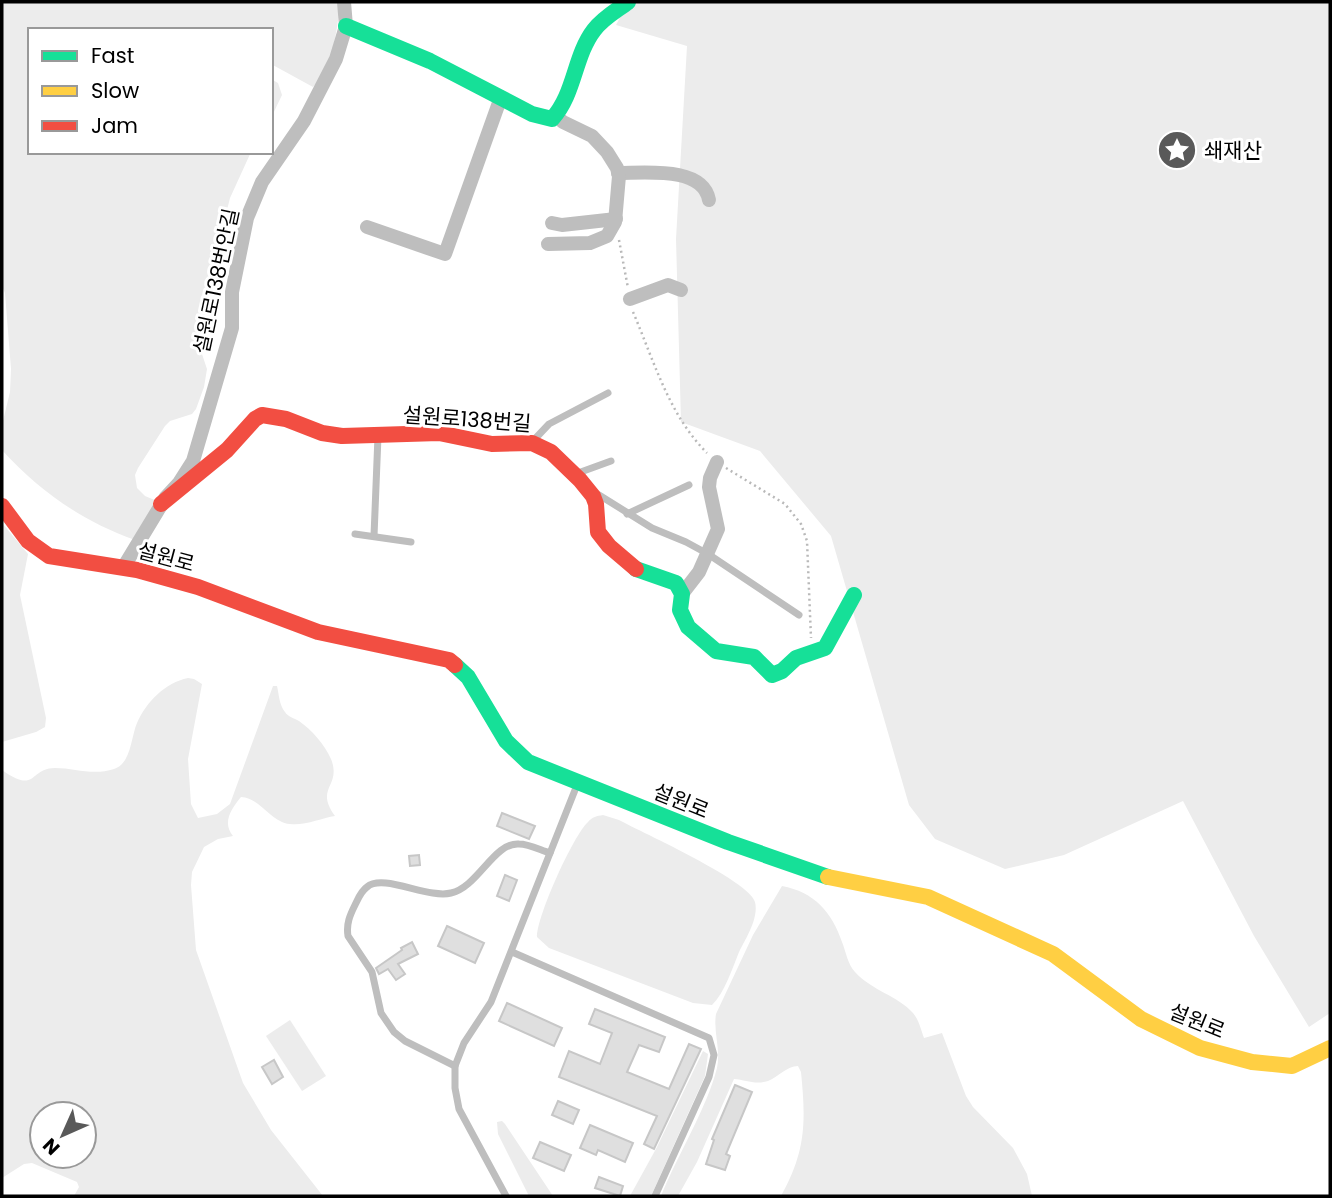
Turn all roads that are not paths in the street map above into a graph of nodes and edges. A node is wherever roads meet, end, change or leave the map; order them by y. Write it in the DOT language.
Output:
graph roads {
  1 [pos="344,2"];
  2 [pos="628,2"];
  3 [pos="346,26"];
  4 [pos="501,97"];
  5 [pos="556,116"];
  6 [pos="618,173"];
  7 [pos="709,200"];
  8 [pos="616,219"];
  9 [pos="552,223"];
  10 [pos="367,227"];
  11 [pos="548,244"];
  12 [pos="681,290"];
  13 [pos="630,299"];
  14 [pos="608,393"];
  15 [pos="378,435"];
  16 [pos="532,443"];
  17 [pos="611,461"];
  18 [pos="717,462"];
  19 [pos="580,481"];
  20 [pos="689,485"];
  21 [pos="162,504"];
  22 [pos="2,506"];
  23 [pos="627,514"];
  24 [pos="355,534"];
  25 [pos="374,536"];
  26 [pos="411,542"];
  27 [pos="708,554"];
  28 [pos="123,568"];
  29 [pos="682,594"];
  30 [pos="854,595"];
  31 [pos="799,615"];
  32 [pos="577,783"];
  33 [pos="550,853"];
  34 [pos="512,952"];
  35 [pos="1330,1048"];
  36 [pos="454,1066"];
  37 [pos="506,1196"];
  38 [pos="655,1196"];
  1 -- 3 [label="street, 설원로138번안길"];
  2 -- 5 [label="street"];
  3 -- 4 [label="street"];
  3 -- 21 [label="street, 설원로138번안길"];
  4 -- 5 [label="street"];
  4 -- 10 [label="street"];
  5 -- 6 [label="street"];
  6 -- 7 [label="street"];
  6 -- 8 [label="street"];
  8 -- 9 [label="street"];
  8 -- 11 [label="street"];
  12 -- 13 [label="street"];
  14 -- 16 [label="lane"];
  15 -- 16 [label="street, 설원로138번길"];
  15 -- 21 [label="street, 설원로138번길"];
  15 -- 25 [label="lane"];
  16 -- 19 [label="street, 설원로138번길"];
  17 -- 19 [label="lane"];
  18 -- 27 [label="street"];
  19 -- 23 [label="lane"];
  19 -- 29 [label="street, 설원로138번길"];
  20 -- 23 [label="lane"];
  21 -- 28 [label="street, 설원로138번안길"];
  22 -- 28 [label="street, 설원로"];
  23 -- 27 [label="lane"];
  24 -- 25 [label="lane"];
  25 -- 26 [label="lane"];
  27 -- 29 [label="street"];
  27 -- 31 [label="lane"];
  28 -- 32 [label="street, 설원로"];
  29 -- 30 [label="street"];
  32 -- 33 [label="lane"];
  32 -- 35 [label="street, 설원로"];
  33 -- 34 [label="lane"];
  33 -- 36 [label="lane"];
  34 -- 36 [label="lane"];
  34 -- 38 [label="lane"];
  36 -- 37 [label="lane"];
}
